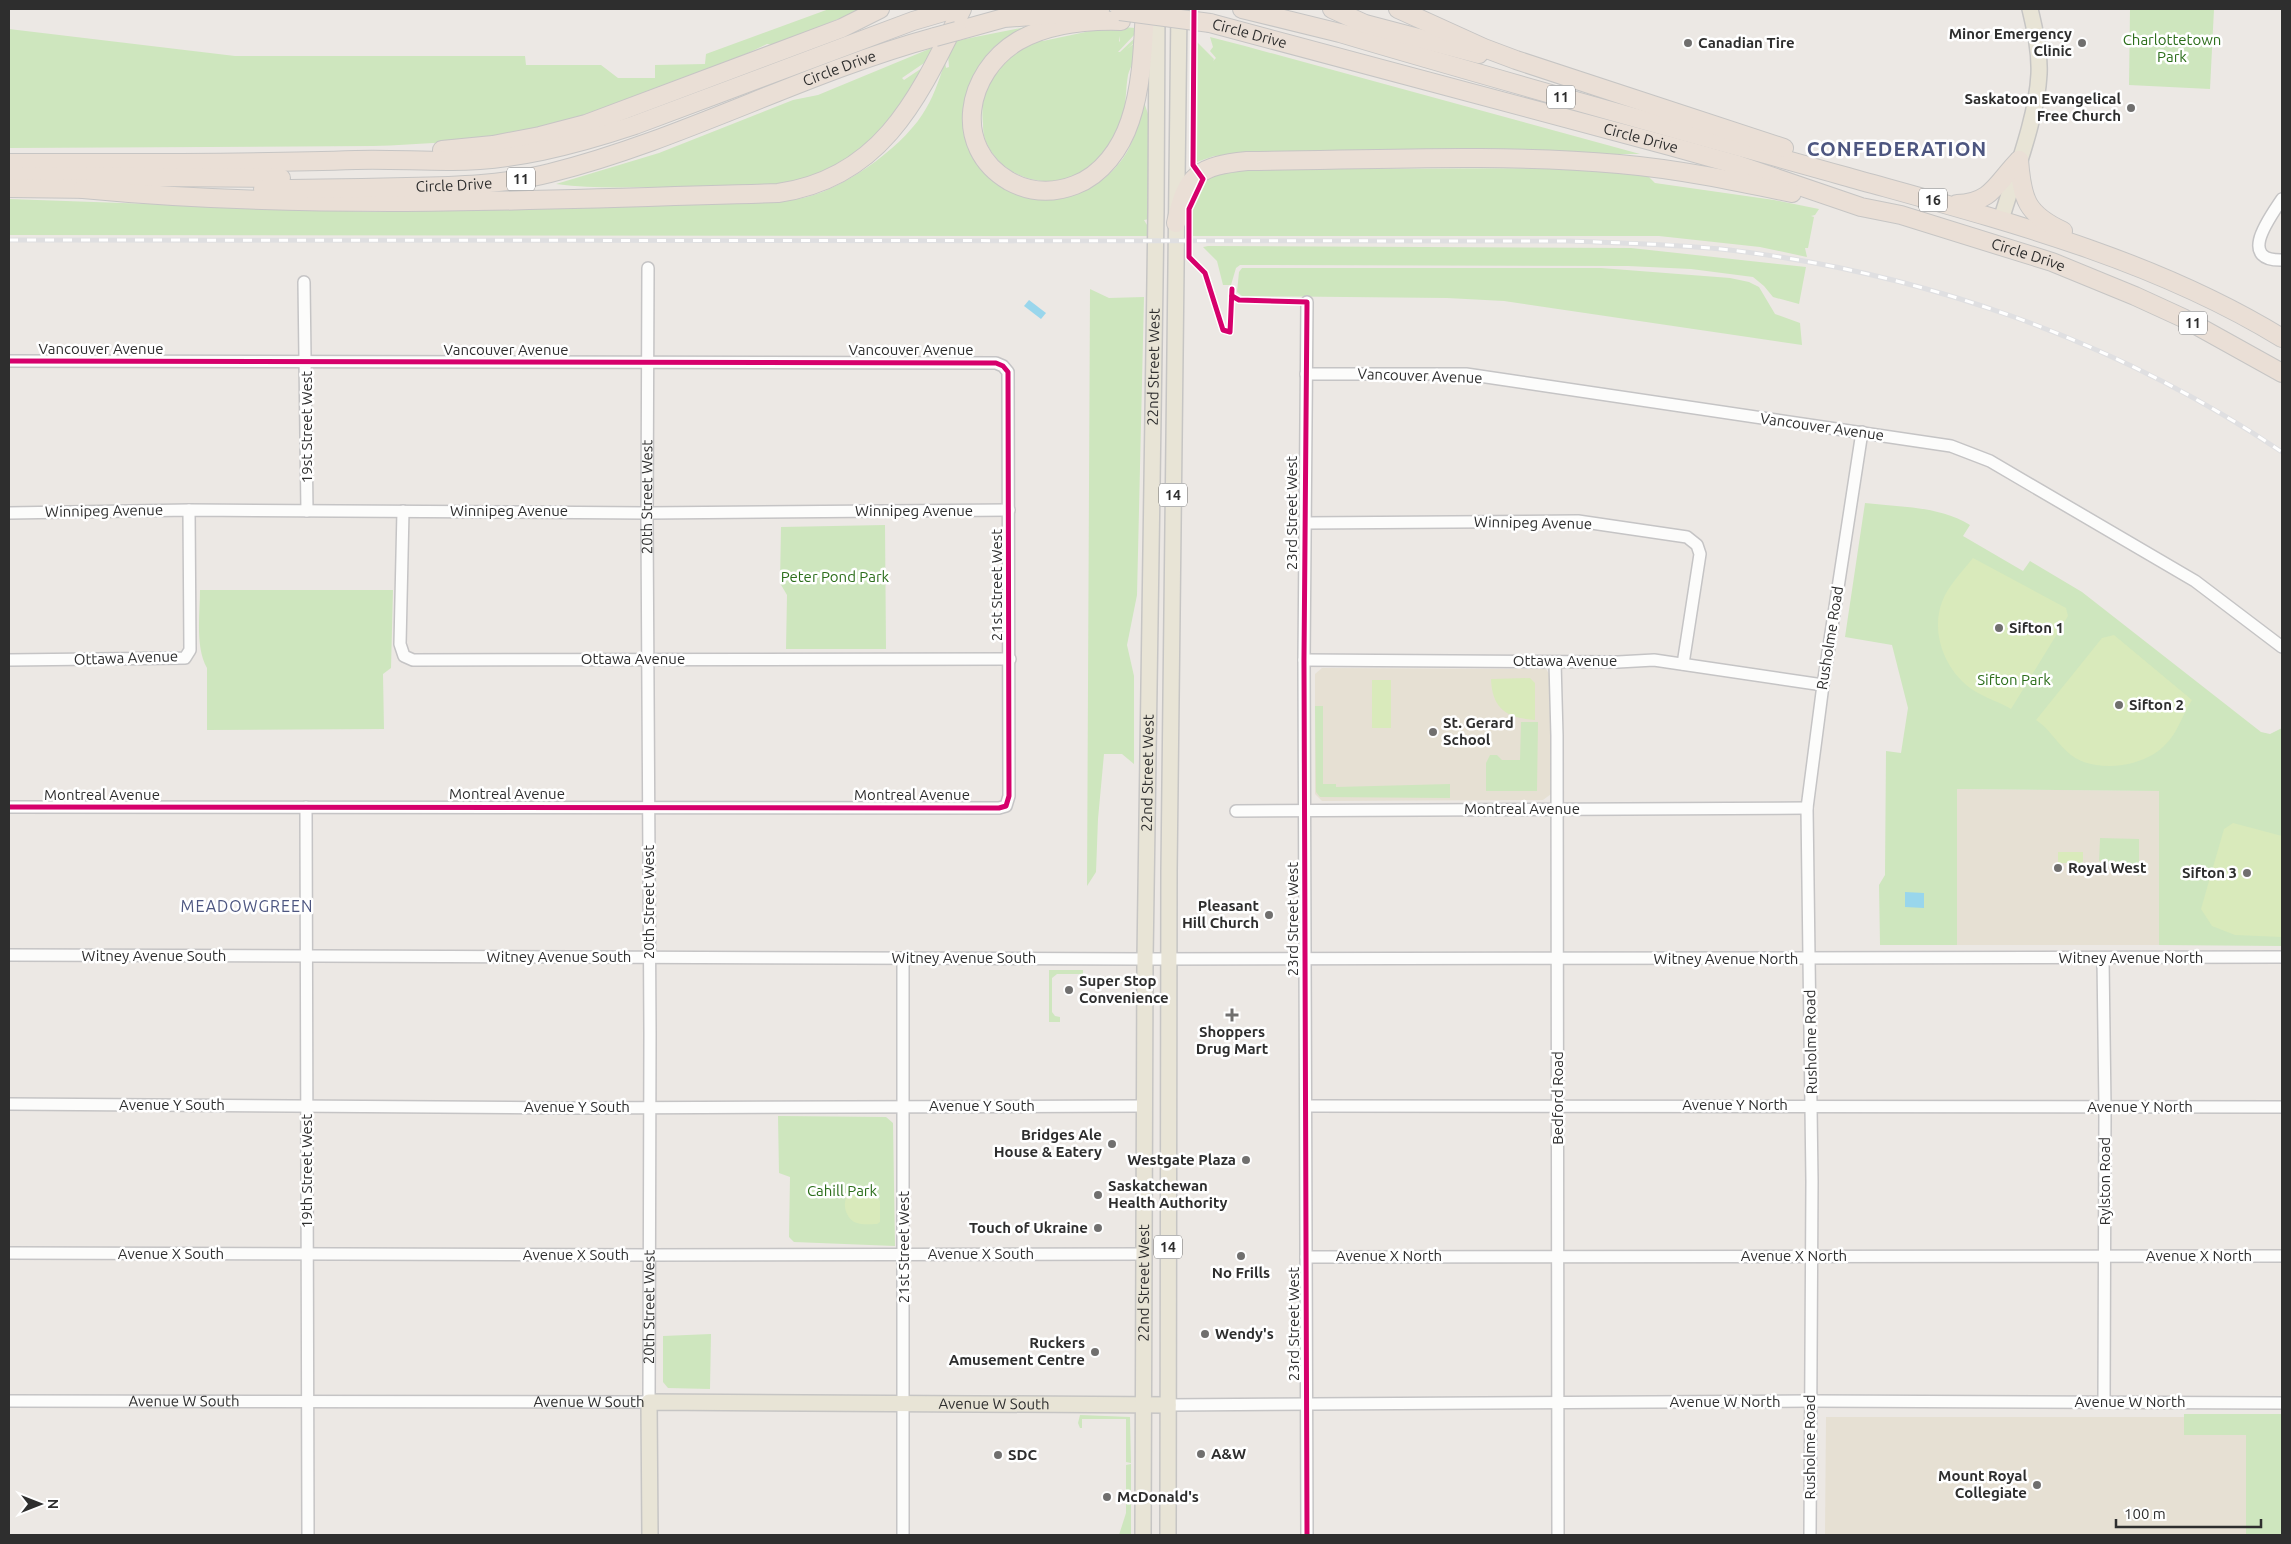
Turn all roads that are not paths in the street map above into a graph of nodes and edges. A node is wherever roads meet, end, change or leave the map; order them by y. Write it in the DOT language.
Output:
graph roads {
  1 [pos="880,9"];
  2 [pos="1145,9"];
  3 [pos="1157,9"];
  4 [pos="1179,9"];
  5 [pos="1242,9"];
  6 [pos="1332,9"];
  7 [pos="1398,9"];
  8 [pos="2030,9"];
  9 [pos="954,10"];
  10 [pos="1120,16"];
  11 [pos="1516,60"];
  12 [pos="400,159"];
  13 [pos="2019,160"];
  14 [pos="1738,165"];
  15 [pos="11,166"];
  16 [pos="1865,182"];
  17 [pos="450,186"];
  18 [pos="9,188"];
  19 [pos="83,189"];
  20 [pos="2282,199"];
  21 [pos="1936,201"];
  22 [pos="1861,207"];
  23 [pos="2001,220"];
  24 [pos="1176,223"];
  25 [pos="2282,260"];
  26 [pos="2129,263"];
  27 [pos="648,268"];
  28 [pos="2100,281"];
  29 [pos="304,282"];
  30 [pos="1306,302"];
  31 [pos="2282,338"];
  32 [pos="9,361"];
  33 [pos="306,361"];
  34 [pos="647,362"];
  35 [pos="1004,366"];
  36 [pos="2282,373"];
  37 [pos="1306,374"];
  38 [pos="1862,432"];
  39 [pos="189,510"];
  40 [pos="1009,510"];
  41 [pos="307,511"];
  42 [pos="403,511"];
  43 [pos="9,513"];
  44 [pos="647,513"];
  45 [pos="1305,523"];
  46 [pos="2282,647"];
  47 [pos="648,659"];
  48 [pos="1010,659"];
  49 [pos="9,660"];
  50 [pos="1304,660"];
  51 [pos="1555,662"];
  52 [pos="1683,664"];
  53 [pos="1823,685"];
  54 [pos="306,806"];
  55 [pos="1006,806"];
  56 [pos="9,807"];
  57 [pos="648,807"];
  58 [pos="1557,808"];
  59 [pos="1807,808"];
  60 [pos="1236,811"];
  61 [pos="1305,811"];
  62 [pos="9,956"];
  63 [pos="306,956"];
  64 [pos="649,957"];
  65 [pos="2282,957"];
  66 [pos="903,958"];
  67 [pos="1306,958"];
  68 [pos="1557,958"];
  69 [pos="1146,959"];
  70 [pos="1169,959"];
  71 [pos="1810,959"];
  72 [pos="2103,959"];
  73 [pos="9,1104"];
  74 [pos="306,1105"];
  75 [pos="1558,1105"];
  76 [pos="650,1106"];
  77 [pos="904,1106"];
  78 [pos="1145,1106"];
  79 [pos="1307,1106"];
  80 [pos="1812,1106"];
  81 [pos="2282,1107"];
  82 [pos="2105,1108"];
  83 [pos="9,1253"];
  84 [pos="1144,1254"];
  85 [pos="307,1255"];
  86 [pos="649,1255"];
  87 [pos="903,1255"];
  88 [pos="1306,1256"];
  89 [pos="1557,1256"];
  90 [pos="1811,1256"];
  91 [pos="2282,1256"];
  92 [pos="2105,1257"];
  93 [pos="9,1401"];
  94 [pos="1811,1401"];
  95 [pos="307,1402"];
  96 [pos="649,1402"];
  97 [pos="2104,1402"];
  98 [pos="2282,1402"];
  99 [pos="1558,1403"];
  100 [pos="903,1404"];
  101 [pos="1307,1404"];
  102 [pos="1143,1405"];
  103 [pos="1168,1405"];
  104 [pos="308,1535"];
  105 [pos="650,1535"];
  106 [pos="903,1535"];
  107 [pos="1143,1535"];
  108 [pos="1168,1535"];
  109 [pos="1307,1535"];
  110 [pos="1558,1535"];
  111 [pos="1810,1535"];
  1 -- 12 [label="highway"];
  2 -- 10 [label="highway"];
  3 -- 69 [label="main road, 22nd Street West"];
  4 -- 24 [label="main road, 22nd Street West / 14"];
  5 -- 16 [label="highway, Circle Drive / 11"];
  6 -- 11 [label="highway"];
  7 -- 11 [label="highway"];
  8 -- 13 [label="main road"];
  9 -- 12 [label="highway, Circle Drive / 11"];
  9 -- 19 [label="highway"];
  10 -- 14 [label="highway, Circle Drive / 11, bridge"];
  10 -- 17 [label="highway, Circle Drive / 11, bridge"];
  11 -- 16 [label="highway"];
  12 -- 15 [label="highway, Circle Drive / 11"];
  13 -- 21 [label="highway, 16"];
  13 -- 23 [label="main road"];
  13 -- 26 [label="highway"];
  14 -- 22 [label="highway, Circle Drive / 11"];
  14 -- 23 [label="highway"];
  15 -- 17 [label="highway"];
  16 -- 21 [label="highway, Circle Drive / 16"];
  17 -- 19 [label="highway, Circle Drive / 11"];
  18 -- 19 [label="highway, Circle Drive / 11"];
  20 -- 25 [label="street"];
  21 -- 23 [label="highway, Circle Drive / 16"];
  22 -- 24 [label="highway"];
  22 -- 28 [label="highway, Circle Drive / 11"];
  23 -- 26 [label="highway, Circle Drive / 11"];
  23 -- 28 [label="highway"];
  24 -- 70 [label="main road, 22nd Street West / 14"];
  26 -- 31 [label="highway, Circle Drive / 11"];
  27 -- 34 [label="street, 20th Street West"];
  28 -- 36 [label="highway, Circle Drive / 11"];
  29 -- 33 [label="street, 19st Street West"];
  30 -- 37 [label="street, 23rd Street West"];
  32 -- 33 [label="street, Vancouver Avenue"];
  33 -- 34 [label="street, Vancouver Avenue"];
  33 -- 41 [label="street, 19st Street West"];
  34 -- 35 [label="street, Vancouver Avenue"];
  34 -- 44 [label="street, 20th Street West"];
  35 -- 40 [label="street, 21st Street West"];
  37 -- 38 [label="street, Vancouver Avenue"];
  37 -- 45 [label="street, 23rd Street West"];
  38 -- 46 [label="street, Vancouver Avenue"];
  38 -- 53 [label="street, Rusholme Road"];
  39 -- 41 [label="street, Winnipeg Avenue"];
  39 -- 43 [label="street, Winnipeg Avenue"];
  39 -- 49 [label="street, Ottawa Avenue"];
  40 -- 44 [label="street, Winnipeg Avenue"];
  40 -- 48 [label="street, 21st Street West"];
  41 -- 42 [label="street, Winnipeg Avenue"];
  42 -- 44 [label="street, Winnipeg Avenue"];
  42 -- 47 [label="street, Ottawa Avenue"];
  44 -- 47 [label="street, 20th Street West"];
  45 -- 50 [label="street, 23rd Street West"];
  45 -- 52 [label="street, Winnipeg Avenue"];
  47 -- 48 [label="street, Ottawa Avenue"];
  47 -- 57 [label="street, 20th Street West"];
  48 -- 55 [label="street, 21st Street West"];
  50 -- 51 [label="street, Ottawa Avenue"];
  50 -- 61 [label="street, 23rd Street West"];
  51 -- 52 [label="street, Ottawa Avenue"];
  51 -- 58 [label="street, Bedford Road"];
  52 -- 53 [label="street, Ottawa Avenue"];
  53 -- 59 [label="street, Rusholme Road"];
  54 -- 56 [label="street, Montreal Avenue"];
  54 -- 57 [label="street, Montreal Avenue"];
  54 -- 63 [label="street, 19th Street West"];
  55 -- 57 [label="street, Montreal Avenue"];
  57 -- 64 [label="street, 20th Street West"];
  58 -- 59 [label="street, Montreal Avenue"];
  58 -- 61 [label="street, Montreal Avenue"];
  58 -- 68 [label="street, Bedford Road"];
  59 -- 71 [label="street, Rusholme Road"];
  60 -- 61 [label="street, Montreal Avenue"];
  61 -- 67 [label="street, 23rd Street West"];
  62 -- 63 [label="street, Witney Avenue South"];
  63 -- 64 [label="street, Witney Avenue South"];
  63 -- 74 [label="street, 19th Street West"];
  64 -- 66 [label="street, Witney Avenue South"];
  64 -- 76 [label="street, 20th Street West"];
  65 -- 72 [label="street, Witney Avenue North"];
  66 -- 69 [label="street, Witney Avenue South"];
  66 -- 77 [label="street, 21st Street West"];
  67 -- 68 [label="street, Witney Avenue North"];
  67 -- 70 [label="street, Witney Avenue North"];
  67 -- 79 [label="street, 23rd Street West"];
  68 -- 71 [label="street, Witney Avenue North"];
  68 -- 75 [label="street, Bedford Road"];
  69 -- 70 [label="street, Witney Avenue South"];
  69 -- 78 [label="main road, 22nd Street West / 14"];
  70 -- 103 [label="main road, 22nd Street West / 14"];
  71 -- 72 [label="street, Witney Avenue North"];
  71 -- 80 [label="street, Rusholme Road"];
  72 -- 82 [label="street, Rylston Road"];
  73 -- 74 [label="street, Avenue Y South"];
  74 -- 76 [label="street, Avenue Y South"];
  74 -- 85 [label="street, 19th Street West"];
  75 -- 79 [label="street, Avenue Y North"];
  75 -- 80 [label="street, Avenue Y North"];
  75 -- 89 [label="street, Bedford Road"];
  76 -- 77 [label="street, Avenue Y South"];
  76 -- 86 [label="street, 20th Street West"];
  77 -- 78 [label="street, Avenue Y South"];
  77 -- 87 [label="street, 21st Street West"];
  78 -- 84 [label="main road, 22nd Street West / 14"];
  79 -- 88 [label="street, 23rd Street West"];
  80 -- 82 [label="street, Avenue Y North"];
  80 -- 90 [label="street, Rusholme Road"];
  81 -- 82 [label="street, Avenue Y North"];
  82 -- 92 [label="street, Rylston Road"];
  83 -- 85 [label="street, Avenue X South"];
  84 -- 87 [label="street, Avenue X South"];
  84 -- 102 [label="main road, 22nd Street West / 14"];
  85 -- 86 [label="street, Avenue X South"];
  85 -- 95 [label="street, 19th Street West"];
  86 -- 87 [label="street, Avenue X South"];
  86 -- 96 [label="street, 20th Street West"];
  87 -- 100 [label="street, 21st Street West"];
  88 -- 89 [label="street, Avenue X North"];
  88 -- 101 [label="street, 23rd Street West"];
  89 -- 90 [label="street, Avenue X North"];
  89 -- 99 [label="street, Bedford Road"];
  90 -- 92 [label="street, Avenue X North"];
  90 -- 94 [label="street, Rusholme Road"];
  91 -- 92 [label="street, Avenue X North"];
  92 -- 97 [label="street, Rylston Road"];
  93 -- 95 [label="street, Avenue W South"];
  94 -- 97 [label="street, Avenue W North"];
  94 -- 99 [label="street, Avenue W North"];
  94 -- 111 [label="street, Rusholme Road"];
  95 -- 96 [label="street, Avenue W South"];
  95 -- 104 [label="street, 19th Street West"];
  96 -- 100 [label="main road, Avenue W South"];
  96 -- 105 [label="main road, 20th Street West"];
  97 -- 98 [label="street, Avenue W North"];
  99 -- 101 [label="street, Avenue W North"];
  99 -- 110 [label="street, Bedford Road"];
  100 -- 102 [label="main road, Avenue W South"];
  100 -- 106 [label="street, 21st Street West"];
  101 -- 103 [label="street, Avenue W North"];
  101 -- 109 [label="street, 23rd Street West"];
  102 -- 103 [label="main road, Avenue W South"];
  102 -- 107 [label="main road, 22nd Street West / 14"];
  103 -- 108 [label="main road, 22nd Street West / 14"];
}
